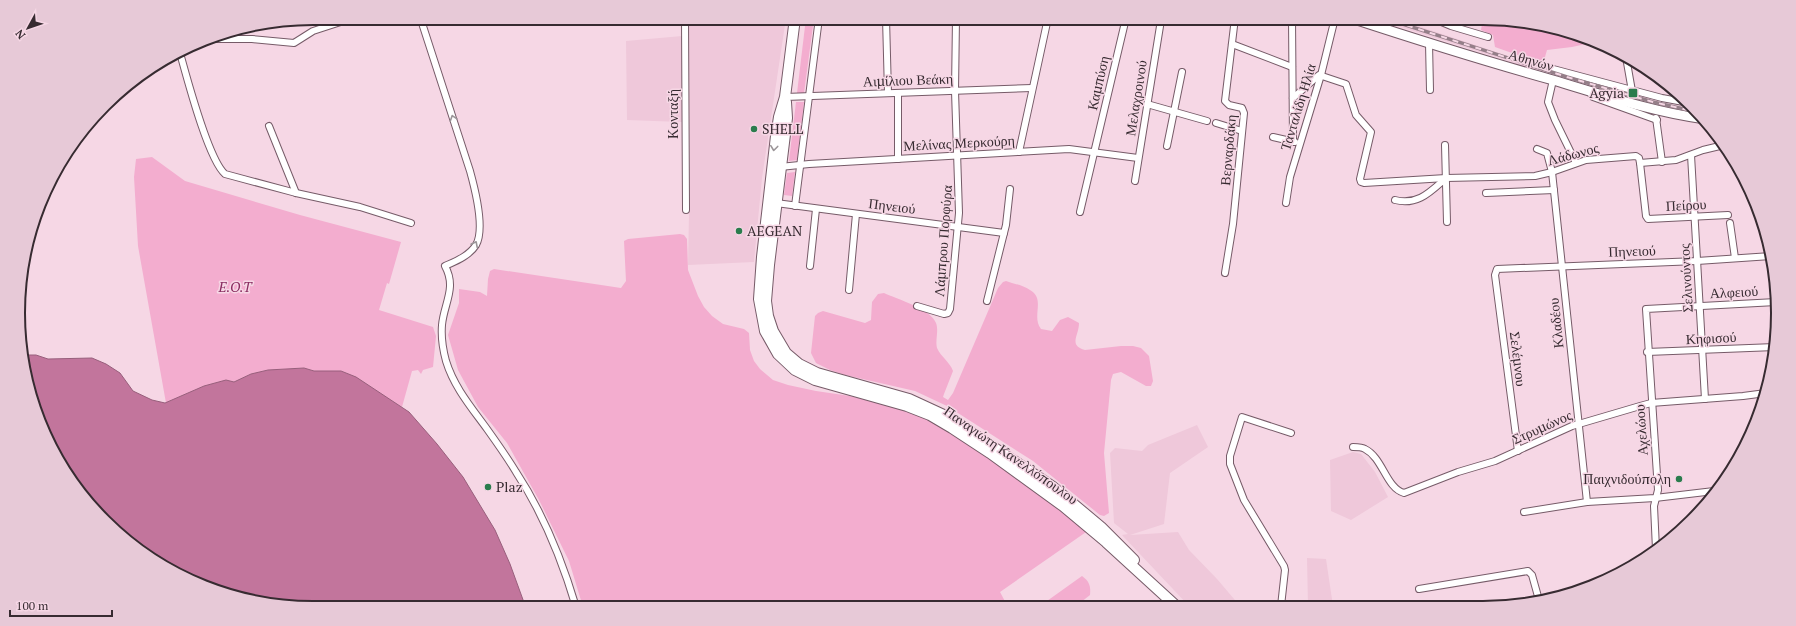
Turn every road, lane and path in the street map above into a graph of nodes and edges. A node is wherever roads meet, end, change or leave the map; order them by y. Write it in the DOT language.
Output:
graph roads {
  1 [pos="331,25"];
  2 [pos="423,25"];
  3 [pos="685,25"];
  4 [pos="794,25"];
  5 [pos="818,25"];
  6 [pos="886,25"];
  7 [pos="956,25"];
  8 [pos="1046,25"];
  9 [pos="1124,25"];
  10 [pos="1160,25"];
  11 [pos="1234,25"];
  12 [pos="1292,25"];
  13 [pos="1333,25"];
  14 [pos="1373,25"];
  15 [pos="1449,25"];
  16 [pos="1488,37"];
  17 [pos="224,39"];
  18 [pos="1429,43"];
  19 [pos="1232,44"];
  20 [pos="181,57"];
  21 [pos="1627,64"];
  22 [pos="1542,66"];
  23 [pos="1292,67"];
  24 [pos="1182,72"];
  25 [pos="1322,75"];
  26 [pos="1553,80"];
  27 [pos="1032,88"];
  28 [pos="1430,90"];
  29 [pos="955,91"];
  30 [pos="1589,91"];
  31 [pos="1632,91"];
  32 [pos="888,93"];
  33 [pos="898,93"];
  34 [pos="809,96"];
  35 [pos="785,97"];
  36 [pos="1292,98"];
  37 [pos="1677,99"];
  38 [pos="1147,104"];
  39 [pos="1656,110"];
  40 [pos="1174,111"];
  41 [pos="1694,117"];
  42 [pos="1656,120"];
  43 [pos="1207,121"];
  44 [pos="1216,123"];
  45 [pos="269,126"];
  46 [pos="1242,131"];
  47 [pos="1273,137"];
  48 [pos="1293,142"];
  49 [pos="1300,143"];
  50 [pos="1445,145"];
  51 [pos="1167,146"];
  52 [pos="1717,147"];
  53 [pos="1537,149"];
  54 [pos="1019,152"];
  55 [pos="1094,153"];
  56 [pos="1691,155"];
  57 [pos="958,156"];
  58 [pos="1138,158"];
  59 [pos="898,159"];
  60 [pos="1662,162"];
  61 [pos="1576,163"];
  62 [pos="1640,163"];
  63 [pos="800,165"];
  64 [pos="780,167"];
  65 [pos="1552,172"];
  66 [pos="1446,178"];
  67 [pos="1134,180"];
  68 [pos="1010,189"];
  69 [pos="1554,190"];
  70 [pos="296,193"];
  71 [pos="1486,193"];
  72 [pos="1395,200"];
  73 [pos="776,203"];
  74 [pos="1286,203"];
  75 [pos="795,206"];
  76 [pos="816,209"];
  77 [pos="686,210"];
  78 [pos="1080,212"];
  79 [pos="856,214"];
  80 [pos="1728,215"];
  81 [pos="1695,217"];
  82 [pos="411,222"];
  83 [pos="1447,222"];
  84 [pos="1730,223"];
  85 [pos="958,227"];
  86 [pos="1004,233"];
  87 [pos="1765,256"];
  88 [pos="1735,258"];
  89 [pos="1697,261"];
  90 [pos="1562,265"];
  91 [pos="810,266"];
  92 [pos="1495,270"];
  93 [pos="1225,273"];
  94 [pos="849,290"];
  95 [pos="987,302"];
  96 [pos="1770,302"];
  97 [pos="917,306"];
  98 [pos="1700,306"];
  99 [pos="1646,309"];
  100 [pos="1769,347"];
  101 [pos="1701,351"];
  102 [pos="1648,352"];
  103 [pos="1759,394"];
  104 [pos="1705,399"];
  105 [pos="1651,403"];
  106 [pos="1579,424"];
  107 [pos="1291,433"];
  108 [pos="1353,447"];
  109 [pos="1518,451"];
  110 [pos="1708,492"];
  111 [pos="1655,498"];
  112 [pos="1587,502"];
  113 [pos="1524,512"];
  114 [pos="1656,543"];
  115 [pos="1418,589"];
  116 [pos="1538,595"];
  117 [pos="574,601"];
  118 [pos="1170,601"];
  119 [pos="1170,601"];
  120 [pos="1281,601"];
  1 -- 17 [label="street"];
  117 -- 2 [label="street, one-way"];
  3 -- 77 [label="street, Κονταξή"];
  4 -- 35 [label="main road"];
  5 -- 34 [label="street"];
  6 -- 32 [label="street"];
  7 -- 29 [label="street, Λάμπρου Πορφύρα"];
  8 -- 27 [label="street"];
  9 -- 55 [label="street, Καμπύση"];
  10 -- 38 [label="street, Μελαχροινού"];
  11 -- 19 [label="street, Βερναρδάκη"];
  12 -- 23 [label="street"];
  13 -- 25 [label="street, Τανταλίδη Ηλία"];
  14 -- 18 [label="street, Αθηνών"];
  15 -- 16 [label="street"];
  18 -- 26 [label="street, Αθηνών"];
  18 -- 28 [label="street"];
  19 -- 23 [label="street"];
  19 -- 46 [label="street, Βερναρδάκη"];
  20 -- 70 [label="street"];
  21 -- 31 [label="street"];
  22 -- 31 [label="street, Αθηνών"];
  23 -- 36 [label="street"];
  24 -- 40 [label="street"];
  25 -- 36 [label="street"];
  25 -- 49 [label="street, Τανταλίδη Ηλία"];
  25 -- 66 [label="street, Λάδωνος"];
  26 -- 30 [label="street, Αθηνών"];
  26 -- 61 [label="street"];
  27 -- 29 [label="street, Αιμίλιου Βεάκη"];
  27 -- 54 [label="street"];
  29 -- 33 [label="street, Αιμίλιου Βεάκη"];
  29 -- 57 [label="street, Λάμπρου Πορφύρα"];
  30 -- 39 [label="street, Αθηνών"];
  30 -- 42 [label="street"];
  31 -- 37 [label="street, Αθηνών"];
  32 -- 33 [label="street, Αιμίλιου Βεάκη"];
  32 -- 34 [label="street, Αιμίλιου Βεάκη"];
  33 -- 59 [label="street"];
  34 -- 35 [label="street, Αιμίλιου Βεάκη"];
  34 -- 63 [label="street"];
  35 -- 64 [label="main road, Παναγιώτη Κανελλόπουλου"];
  35 -- 118 [label="main road, Παναγιώτη Κανελλόπουλου, one-way"];
  36 -- 48 [label="street"];
  38 -- 40 [label="street"];
  38 -- 58 [label="street, Μελαχροινού"];
  39 -- 41 [label="street, Αθηνών"];
  39 -- 42 [label="street"];
  40 -- 43 [label="street"];
  40 -- 51 [label="street"];
  42 -- 60 [label="street"];
  44 -- 46 [label="street"];
  45 -- 70 [label="street"];
  46 -- 93 [label="street, Βερναρδάκη"];
  47 -- 48 [label="street"];
  48 -- 49 [label="street"];
  49 -- 74 [label="street, Τανταλίδη Ηλία"];
  50 -- 66 [label="street"];
  52 -- 56 [label="street, Λάδωνος"];
  53 -- 65 [label="street, Κλαδέου"];
  54 -- 55 [label="street, Μελίνας Μερκούρη"];
  54 -- 57 [label="street, Μελίνας Μερκούρη"];
  55 -- 58 [label="street, Μελίνας Μερκούρη"];
  55 -- 78 [label="street, Καμπύση"];
  56 -- 60 [label="street, Λάδωνος"];
  56 -- 81 [label="street, Σελινούντος"];
  57 -- 59 [label="street, Μελίνας Μερκούρη"];
  57 -- 85 [label="street, Λάμπρου Πορφύρα"];
  58 -- 67 [label="street, Μελαχροινού"];
  59 -- 63 [label="street, Μελίνας Μερκούρη"];
  60 -- 62 [label="street, Λάδωνος"];
  61 -- 62 [label="street, Λάδωνος"];
  61 -- 65 [label="street, Λάδωνος"];
  62 -- 81 [label="street, Πείρου"];
  63 -- 64 [label="street, Μελίνας Μερκούρη"];
  63 -- 75 [label="street"];
  64 -- 73 [label="main road, Παναγιώτη Κανελλόπουλου"];
  65 -- 66 [label="street, Λάδωνος"];
  65 -- 69 [label="street, Κλαδέου"];
  66 -- 72 [label="street"];
  66 -- 83 [label="street"];
  68 -- 86 [label="street"];
  69 -- 71 [label="street"];
  69 -- 90 [label="street, Κλαδέου"];
  70 -- 82 [label="street"];
  73 -- 75 [label="street, Πηνειού"];
  73 -- 119 [label="main road, Παναγιώτη Κανελλόπουλου"];
  75 -- 76 [label="street, Πηνειού"];
  76 -- 79 [label="street, Πηνειού"];
  76 -- 91 [label="street"];
  79 -- 85 [label="street, Πηνειού"];
  79 -- 94 [label="street"];
  80 -- 81 [label="street, Πείρου"];
  81 -- 89 [label="street, Σελινούντος"];
  84 -- 88 [label="street"];
  85 -- 86 [label="street, Πηνειού"];
  85 -- 97 [label="street, Λάμπρου Πορφύρα"];
  86 -- 95 [label="street"];
  87 -- 88 [label="street, Πηνειού"];
  88 -- 89 [label="street, Πηνειού"];
  89 -- 90 [label="street, Πηνειού"];
  89 -- 98 [label="street, Σελινούντος"];
  90 -- 92 [label="street, Πηνειού"];
  90 -- 106 [label="street, Κλαδέου"];
  92 -- 109 [label="street, Σελέμνου"];
  96 -- 98 [label="street, Αλφειού"];
  98 -- 99 [label="street, Αλφειού"];
  98 -- 101 [label="street, Σελινούντος"];
  99 -- 102 [label="street, Αχελώου"];
  100 -- 101 [label="street, Κηφισού"];
  101 -- 102 [label="street, Κηφισού"];
  101 -- 104 [label="street, Σελινούντος"];
  102 -- 105 [label="street, Αχελώου"];
  103 -- 104 [label="street, Στρυμώνος"];
  104 -- 105 [label="street, Στρυμώνος"];
  105 -- 106 [label="street, Στρυμώνος"];
  105 -- 111 [label="street, Αχελώου"];
  106 -- 109 [label="street, Στρυμώνος"];
  106 -- 112 [label="street, Κλαδέου"];
  107 -- 120 [label="street"];
  108 -- 109 [label="street, Στρυμώνος"];
  110 -- 111 [label="street"];
  111 -- 112 [label="street"];
  111 -- 114 [label="street, Αχελώου"];
  112 -- 113 [label="street"];
  115 -- 116 [label="street"];
}
